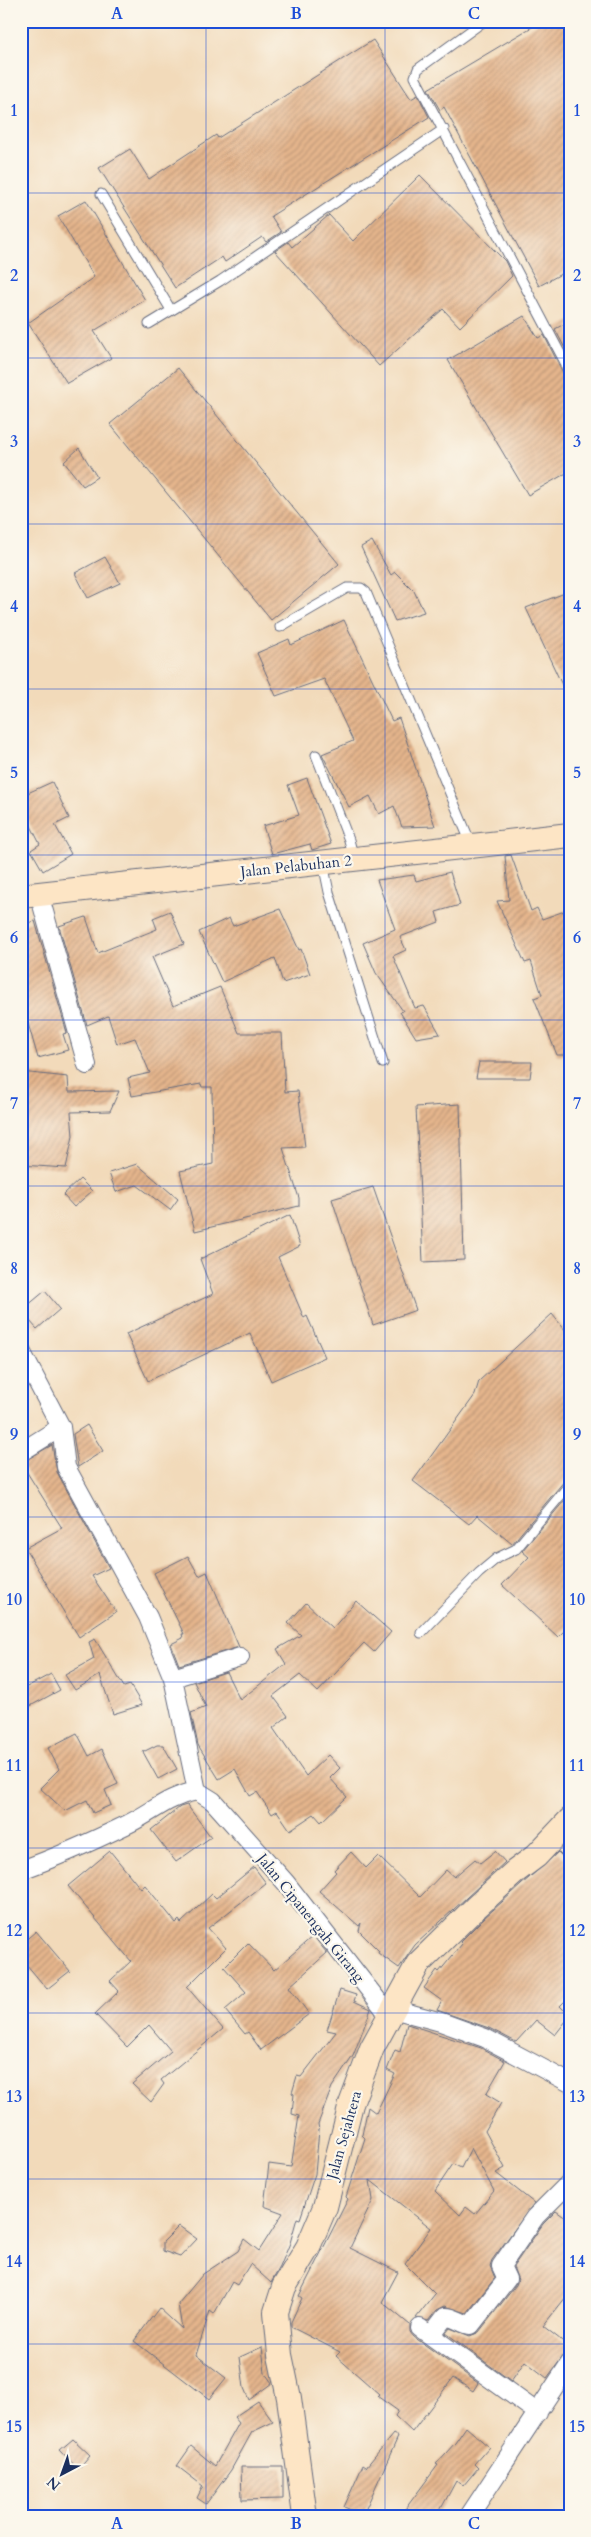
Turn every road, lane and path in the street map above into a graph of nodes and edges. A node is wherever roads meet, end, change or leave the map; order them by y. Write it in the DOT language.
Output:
graph roads {
  1 [pos="484,21"];
  2 [pos="444,129"];
  3 [pos="101,194"];
  4 [pos="171,310"];
  5 [pos="149,324"];
  6 [pos="570,372"];
  7 [pos="280,627"];
  8 [pos="316,755"];
  9 [pos="570,835"];
  10 [pos="472,846"];
  11 [pos="354,859"];
  12 [pos="323,863"];
  13 [pos="30,895"];
  14 [pos="383,1063"];
  15 [pos="87,1066"];
  16 [pos="21,1351"];
  17 [pos="61,1427"];
  18 [pos="21,1452"];
  19 [pos="570,1484"];
  20 [pos="421,1632"];
  21 [pos="240,1657"];
  22 [pos="173,1678"];
  23 [pos="197,1791"];
  24 [pos="570,1820"];
  25 [pos="21,1870"];
  26 [pos="391,2012"];
  27 [pos="570,2083"];
  28 [pos="570,2182"];
  29 [pos="570,2362"];
  30 [pos="538,2412"];
  31 [pos="304,2516"];
  32 [pos="469,2516"];
  1 -- 2 [label="lane"];
  2 -- 4 [label="lane"];
  2 -- 6 [label="lane"];
  3 -- 4 [label="lane"];
  4 -- 5 [label="lane"];
  7 -- 10 [label="lane"];
  8 -- 11 [label="lane"];
  9 -- 10 [label="street, Jalan Pelabuhan 2"];
  10 -- 11 [label="street, Jalan Pelabuhan 2"];
  11 -- 12 [label="street, Jalan Pelabuhan 2"];
  12 -- 13 [label="street, Jalan Pelabuhan 2"];
  12 -- 14 [label="lane"];
  13 -- 15 [label="street"];
  16 -- 17 [label="street"];
  17 -- 18 [label="street"];
  17 -- 22 [label="street"];
  19 -- 20 [label="lane"];
  21 -- 22 [label="street"];
  22 -- 23 [label="street"];
  23 -- 25 [label="street"];
  23 -- 26 [label="street, Jalan Cipanengah Girang"];
  24 -- 26 [label="street, Jalan Sejahtera"];
  26 -- 27 [label="street"];
  26 -- 31 [label="street, Jalan Sejahtera"];
  28 -- 30 [label="street"];
  29 -- 30 [label="street"];
  30 -- 32 [label="street"];
}
